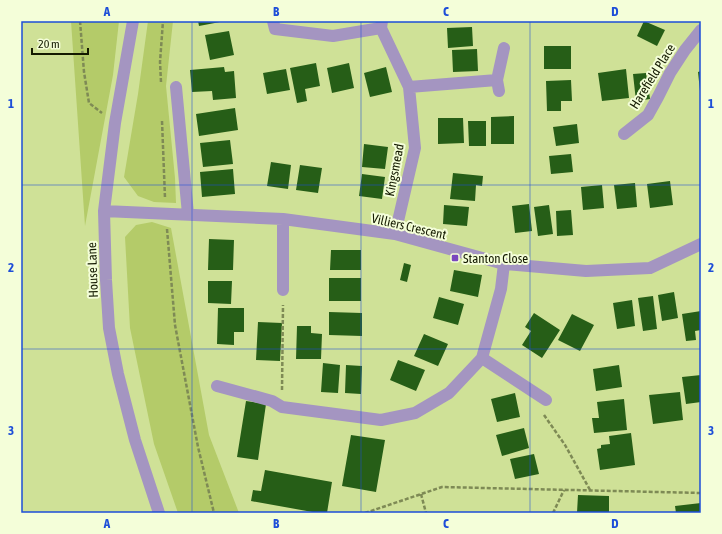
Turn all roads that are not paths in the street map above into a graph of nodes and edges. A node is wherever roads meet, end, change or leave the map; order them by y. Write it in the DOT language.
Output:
graph roads {
  1 [pos="133,21"];
  2 [pos="273,21"];
  3 [pos="382,24"];
  4 [pos="701,30"];
  5 [pos="504,48"];
  6 [pos="176,87"];
  7 [pos="409,87"];
  8 [pos="624,134"];
  9 [pos="104,211"];
  10 [pos="188,214"];
  11 [pos="283,219"];
  12 [pos="395,234"];
  13 [pos="701,244"];
  14 [pos="504,264"];
  15 [pos="282,290"];
  16 [pos="482,358"];
  17 [pos="217,386"];
  18 [pos="546,400"];
  19 [pos="159,513"];
  1 -- 9 [label="street, House Lane"];
  2 -- 3 [label="street, Kingsmead"];
  3 -- 7 [label="street, Kingsmead"];
  4 -- 8 [label="street, Harefield Place"];
  5 -- 7 [label="street"];
  6 -- 10 [label="street"];
  7 -- 12 [label="street, Kingsmead"];
  9 -- 10 [label="street, Villiers Crescent"];
  9 -- 19 [label="street, House Lane"];
  10 -- 11 [label="street, Villiers Crescent"];
  11 -- 12 [label="street, Villiers Crescent"];
  11 -- 15 [label="street"];
  12 -- 14 [label="street, Villiers Crescent"];
  13 -- 14 [label="street, Villiers Crescent"];
  14 -- 16 [label="street"];
  16 -- 17 [label="street"];
  16 -- 18 [label="street"];
}
